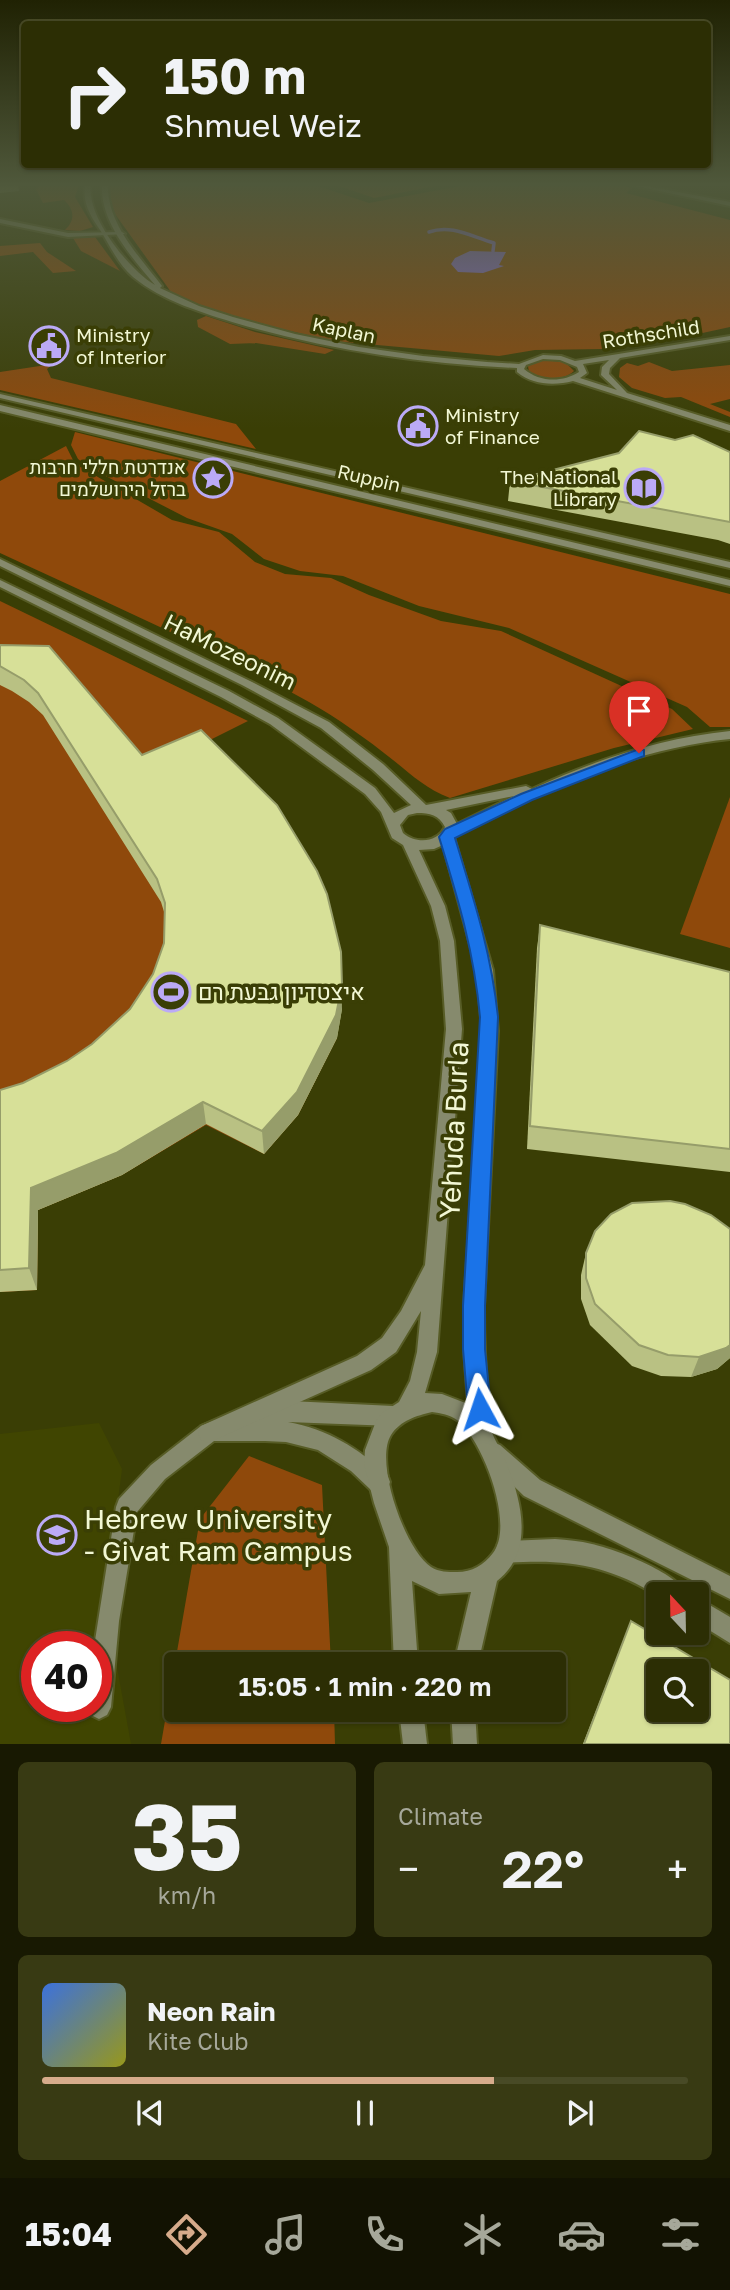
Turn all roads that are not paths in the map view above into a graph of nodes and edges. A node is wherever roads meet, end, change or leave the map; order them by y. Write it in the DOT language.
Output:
graph roads {
  1 [pos="130,266"];
  2 [pos="145,266"];
  3 [pos="169,293"];
  4 [pos="730,338"];
  5 [pos="617,356"];
  6 [pos="576,363"];
  7 [pos="520,366"];
  8 [pos="574,379"];
  9 [pos="0,396"];
  10 [pos="634,398"];
  11 [pos="0,408"];
  12 [pos="730,428"];
  13 [pos="0,562"];
  14 [pos="730,565"];
  15 [pos="0,583"];
  16 [pos="730,583"];
  17 [pos="730,735"];
  18 [pos="582,775"];
  19 [pos="426,808"];
  20 [pos="394,823"];
  21 [pos="448,835"];
  22 [pos="409,843"];
  23 [pos="433,1265"];
  24 [pos="400,1412"];
  25 [pos="208,1433"];
  26 [pos="485,1439"];
  27 [pos="380,1484"];
  28 [pos="398,1548"];
  29 [pos="506,1552"];
  30 [pos="487,1574"];
  31 [pos="653,1582"];
  32 [pos="730,1588"];
  33 [pos="709,1617"];
  34 [pos="107,1631"];
  35 [pos="730,1631"];
  36 [pos="405,1652"];
  37 [pos="469,1652"];
  38 [pos="412,1722"];
  39 [pos="464,1722"];
  40 [pos="415,1744"];
  41 [pos="465,1744"];
  1 -- 3 [label="street, Kaplan"];
  2 -- 3 [label="street"];
  3 -- 7 [label="street, Kaplan"];
  4 -- 5 [label="street, Rothschild"];
  5 -- 6 [label="street, Rothschild"];
  5 -- 10 [label="street"];
  6 -- 7 [label="street, Rothschild"];
  6 -- 8 [label="street"];
  7 -- 8 [label="street"];
  8 -- 10 [label="street"];
  9 -- 14 [label="street, Ruppin"];
  10 -- 12 [label="street"];
  11 -- 16 [label="street, Ruppin"];
  13 -- 19 [label="street, HaMozeonim"];
  15 -- 20 [label="street, HaMozeonim"];
  17 -- 18 [label="street"];
  18 -- 19 [label="street"];
  18 -- 21 [label="street"];
  19 -- 20 [label="street"];
  19 -- 21 [label="street"];
  20 -- 22 [label="street"];
  21 -- 22 [label="street"];
  21 -- 26 [label="street, Yehuda Burla"];
  22 -- 23 [label="street, Yehuda Burla"];
  23 -- 24 [label="street, Yehuda Burla"];
  23 -- 25 [label="street"];
  24 -- 25 [label="street"];
  24 -- 26 [label="street"];
  24 -- 27 [label="street"];
  25 -- 27 [label="street"];
  25 -- 34 [label="street"];
  26 -- 29 [label="street"];
  26 -- 32 [label="street"];
  27 -- 28 [label="street"];
  28 -- 30 [label="street"];
  28 -- 36 [label="street"];
  29 -- 30 [label="street"];
  29 -- 31 [label="street"];
  30 -- 37 [label="street"];
  33 -- 35 [label="street"];
  38 -- 40 [label="street"];
  39 -- 41 [label="street"];
}
